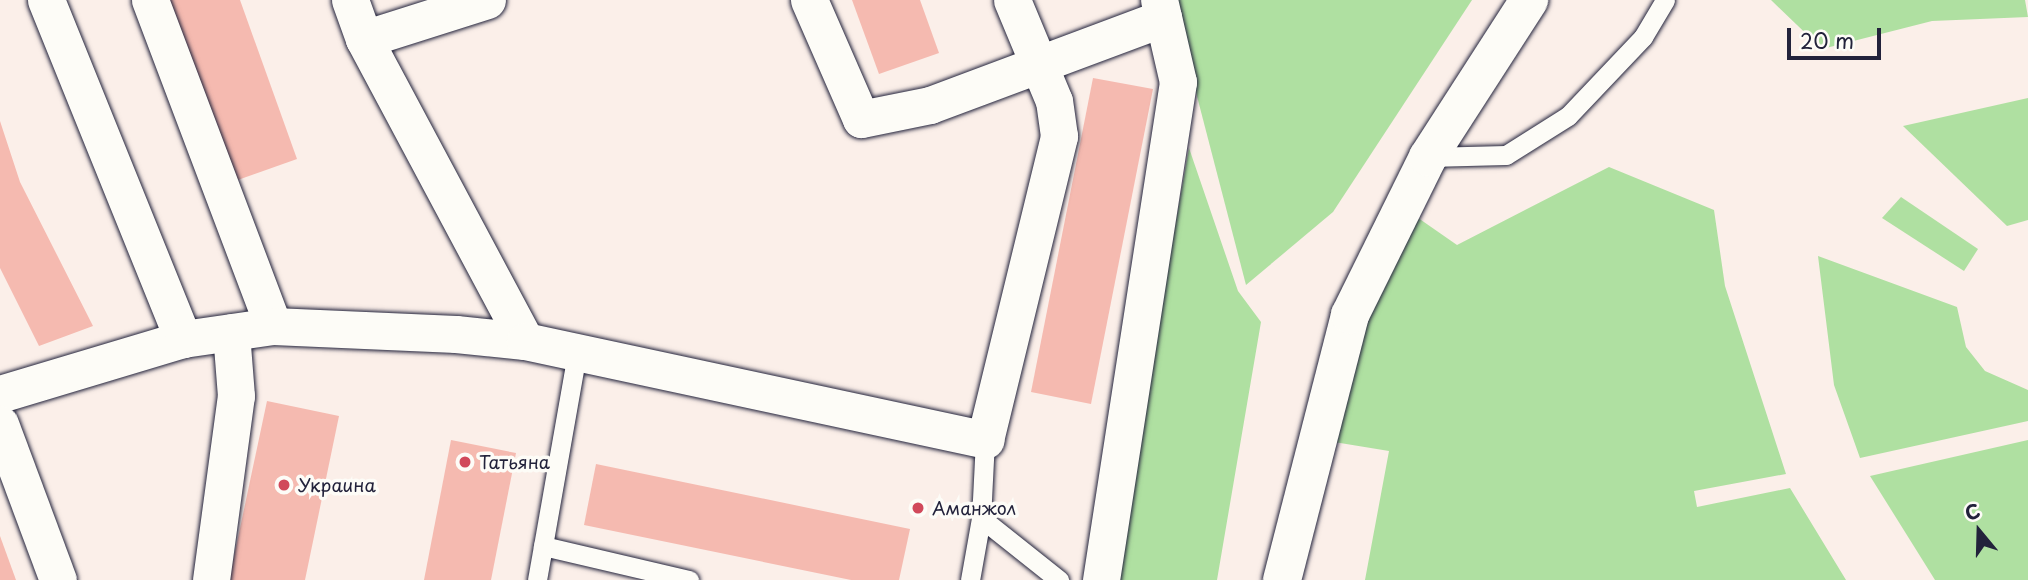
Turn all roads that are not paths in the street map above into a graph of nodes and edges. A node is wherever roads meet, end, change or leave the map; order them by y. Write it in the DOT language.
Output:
graph roads {
  1 [pos="46,0"];
  2 [pos="150,0"];
  3 [pos="350,0"];
  4 [pos="487,0"];
  5 [pos="808,0"];
  6 [pos="1012,0"];
  7 [pos="1528,0"];
  8 [pos="1665,0"];
  9 [pos="1161,9"];
  10 [pos="364,39"];
  11 [pos="1035,64"];
  12 [pos="1429,157"];
  13 [pos="273,326"];
  14 [pos="231,331"];
  15 [pos="183,339"];
  16 [pos="525,341"];
  17 [pos="578,354"];
  18 [pos="0,394"];
  19 [pos="0,424"];
  20 [pos="985,440"];
  21 [pos="981,518"];
  22 [pos="543,546"];
  23 [pos="58,580"];
  24 [pos="211,580"];
  25 [pos="537,580"];
  26 [pos="689,580"];
  27 [pos="970,580"];
  28 [pos="1059,580"];
  29 [pos="1101,580"];
  30 [pos="1282,580"];
  1 -- 15 [label="street"];
  2 -- 13 [label="street"];
  3 -- 10 [label="street"];
  4 -- 10 [label="street"];
  5 -- 11 [label="street"];
  6 -- 11 [label="street"];
  7 -- 12 [label="main road"];
  8 -- 12 [label="lane"];
  9 -- 11 [label="street"];
  9 -- 29 [label="street"];
  10 -- 16 [label="street"];
  11 -- 20 [label="street"];
  12 -- 30 [label="main road"];
  13 -- 14 [label="street"];
  13 -- 16 [label="street"];
  14 -- 15 [label="street"];
  14 -- 24 [label="street"];
  15 -- 18 [label="street"];
  16 -- 17 [label="street"];
  17 -- 20 [label="street"];
  17 -- 22 [label="lane"];
  19 -- 23 [label="street"];
  20 -- 21 [label="lane"];
  21 -- 27 [label="lane"];
  21 -- 28 [label="lane"];
  22 -- 25 [label="lane"];
  22 -- 26 [label="lane"];
}
